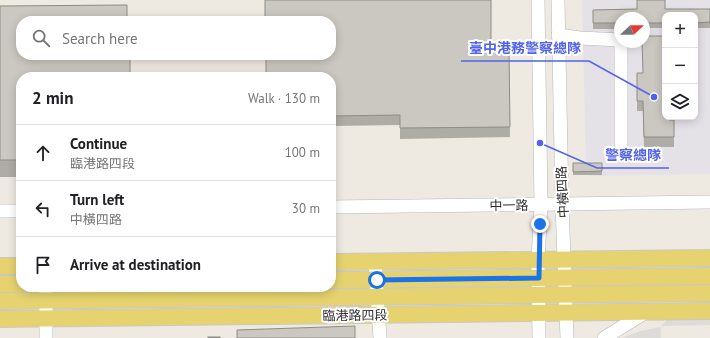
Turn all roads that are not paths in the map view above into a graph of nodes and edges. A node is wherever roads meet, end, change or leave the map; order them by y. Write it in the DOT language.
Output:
graph roads {
  1 [pos="538,0"];
  2 [pos="558,0"];
  3 [pos="538,33"];
  4 [pos="558,34"];
  5 [pos="614,41"];
  6 [pos="620,48"];
  7 [pos="621,144"];
  8 [pos="710,202"];
  9 [pos="541,204"];
  10 [pos="562,204"];
  11 [pos="336,207"];
  12 [pos="0,211"];
  13 [pos="16,211"];
  14 [pos="710,258"];
  15 [pos="538,260"];
  16 [pos="565,260"];
  17 [pos="336,262"];
  18 [pos="376,262"];
  19 [pos="0,266"];
  20 [pos="16,266"];
  21 [pos="710,276"];
  22 [pos="566,277"];
  23 [pos="539,278"];
  24 [pos="336,280"];
  25 [pos="377,280"];
  26 [pos="0,284"];
  27 [pos="16,284"];
  28 [pos="710,293"];
  29 [pos="46,294"];
  30 [pos="539,295"];
  31 [pos="566,295"];
  32 [pos="378,297"];
  33 [pos="0,301"];
  34 [pos="647,311"];
  35 [pos="710,311"];
  36 [pos="567,312"];
  37 [pos="539,313"];
  38 [pos="380,314"];
  39 [pos="46,318"];
  40 [pos="0,319"];
  41 [pos="46,338"];
  42 [pos="380,338"];
  43 [pos="539,338"];
  44 [pos="567,338"];
  45 [pos="604,338"];
  1 -- 3 [label="street, 中橫四路"];
  2 -- 4 [label="street, 中橫四路"];
  3 -- 4 [label="street"];
  3 -- 9 [label="street, 中橫四路"];
  4 -- 5 [label="street"];
  4 -- 10 [label="street, 中橫四路"];
  6 -- 7 [label="street"];
  8 -- 10 [label="street, 中一路"];
  9 -- 10 [label="street, 中一路"];
  9 -- 11 [label="street, 中一路"];
  9 -- 15 [label="street, 中橫四路"];
  10 -- 16 [label="street, 中橫四路"];
  12 -- 13 [label="street"];
  14 -- 16 [label="main road"];
  15 -- 16 [label="main road"];
  15 -- 18 [label="main road"];
  15 -- 23 [label="street, 中橫四路"];
  16 -- 22 [label="street, 中橫四路"];
  17 -- 18 [label="main road"];
  18 -- 25 [label="street"];
  19 -- 20 [label="main road"];
  21 -- 22 [label="main road"];
  22 -- 23 [label="main road"];
  22 -- 31 [label="street, 中橫四路"];
  23 -- 25 [label="main road"];
  23 -- 30 [label="street, 中橫四路"];
  24 -- 25 [label="main road"];
  25 -- 32 [label="street"];
  26 -- 27 [label="main road"];
  28 -- 31 [label="main road, 臨港路四段"];
  29 -- 32 [label="main road, 臨港路四段"];
  29 -- 33 [label="main road, 臨港路四段"];
  29 -- 39 [label="street"];
  30 -- 31 [label="main road, 臨港路四段"];
  30 -- 32 [label="main road, 臨港路四段"];
  30 -- 37 [label="street, 中橫四路"];
  31 -- 36 [label="street, 中橫四路"];
  32 -- 38 [label="street"];
  34 -- 35 [label="main road, 臨港路四段"];
  34 -- 36 [label="main road, 臨港路四段"];
  34 -- 45 [label="street"];
  36 -- 37 [label="main road, 臨港路四段"];
  36 -- 44 [label="street, 中橫四路"];
  37 -- 38 [label="main road, 臨港路四段"];
  37 -- 43 [label="street, 中橫四路"];
  38 -- 39 [label="main road, 臨港路四段"];
  38 -- 42 [label="street"];
  39 -- 40 [label="main road, 臨港路四段"];
  39 -- 41 [label="street"];
}
